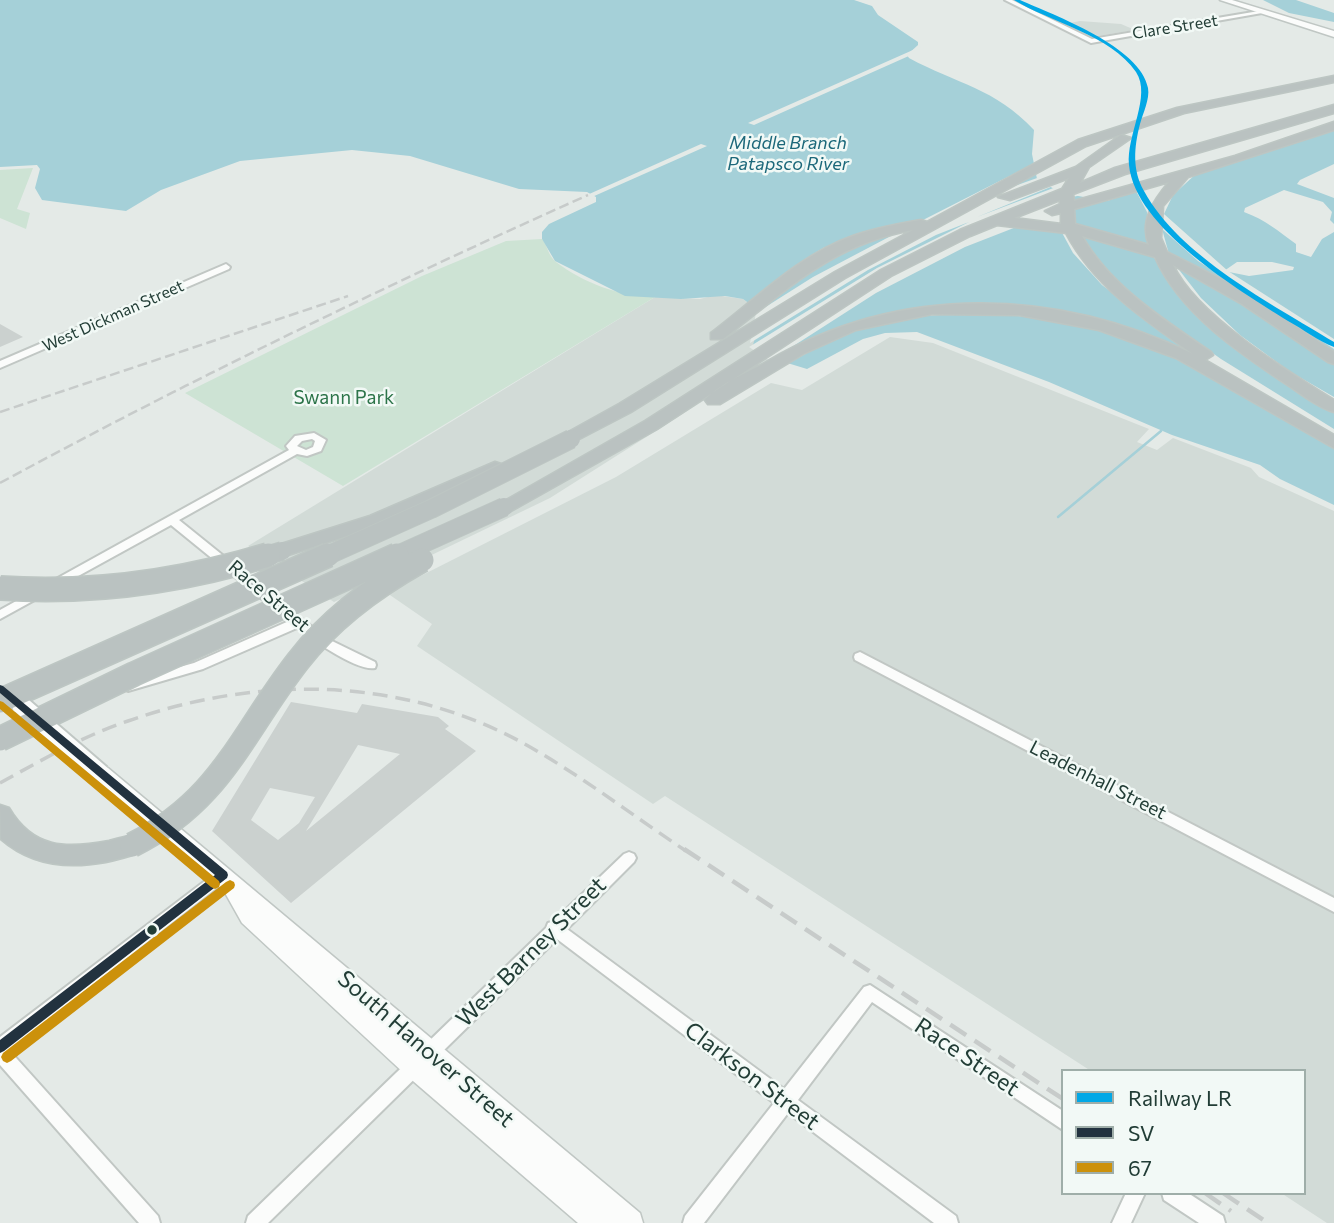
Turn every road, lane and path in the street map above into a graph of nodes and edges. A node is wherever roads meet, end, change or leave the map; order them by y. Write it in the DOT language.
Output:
graph roads {
  1 [pos="1008,0"];
  2 [pos="1224,0"];
  3 [pos="1259,13"];
  4 [pos="1334,34"];
  5 [pos="1334,79"];
  6 [pos="1334,87"];
  7 [pos="1334,96"];
  8 [pos="1334,109"];
  9 [pos="1334,114"];
  10 [pos="1334,126"];
  11 [pos="878,254"];
  12 [pos="226,267"];
  13 [pos="830,309"];
  14 [pos="1334,359"];
  15 [pos="0,365"];
  16 [pos="1334,407"];
  17 [pos="625,408"];
  18 [pos="1334,435"];
  19 [pos="571,439"];
  20 [pos="1334,443"];
  21 [pos="295,451"];
  22 [pos="590,461"];
  23 [pos="504,507"];
  24 [pos="172,520"];
  25 [pos="0,589"];
  26 [pos="0,615"];
  27 [pos="299,622"];
  28 [pos="0,623"];
  29 [pos="860,657"];
  30 [pos="370,666"];
  31 [pos="0,688"];
  32 [pos="0,701"];
  33 [pos="0,740"];
  34 [pos="0,815"];
  35 [pos="629,858"];
  36 [pos="223,875"];
  37 [pos="1334,905"];
  38 [pos="554,928"];
  39 [pos="870,992"];
  40 [pos="0,1047"];
  41 [pos="0,1052"];
  42 [pos="422,1059"];
  43 [pos="786,1101"];
  44 [pos="1061,1120"];
  45 [pos="1135,1195"];
  46 [pos="1174,1195"];
  47 [pos="152,1223"];
  48 [pos="255,1223"];
  49 [pos="599,1223"];
  50 [pos="630,1223"];
  51 [pos="692,1223"];
  52 [pos="949,1223"];
  53 [pos="1121,1223"];
  54 [pos="1216,1223"];
  1 -- 3 [label="street, Clare Street"];
  2 -- 3 [label="main road"];
  3 -- 4 [label="main road"];
  5 -- 11 [label="highway"];
  6 -- 18 [label="highway"];
  7 -- 11 [label="highway"];
  8 -- 13 [label="highway"];
  9 -- 16 [label="highway"];
  10 -- 13 [label="highway"];
  11 -- 17 [label="highway"];
  12 -- 15 [label="street, West Dickman Street"];
  13 -- 22 [label="highway"];
  14 -- 17 [label="highway"];
  17 -- 19 [label="highway"];
  19 -- 25 [label="highway, bridge"];
  19 -- 32 [label="highway, bridge"];
  20 -- 22 [label="highway"];
  21 -- 24 [label="street"];
  22 -- 23 [label="highway"];
  23 -- 33 [label="highway, bridge"];
  23 -- 34 [label="highway, bridge"];
  24 -- 26 [label="street"];
  24 -- 27 [label="street, Race Street"];
  24 -- 28 [label="street"];
  27 -- 30 [label="street, Race Street"];
  27 -- 33 [label="street"];
  29 -- 37 [label="street, Leadenhall Street"];
  31 -- 36 [label="main road, South Hanover Street, bridge"];
  35 -- 38 [label="street, West Barney Street"];
  36 -- 40 [label="street"];
  36 -- 42 [label="main road, South Hanover Street"];
  38 -- 42 [label="street, West Barney Street"];
  38 -- 43 [label="street, Clarkson Street"];
  39 -- 43 [label="street"];
  39 -- 44 [label="street, Race Street"];
  41 -- 47 [label="street"];
  42 -- 48 [label="street, West Barney Street"];
  42 -- 49 [label="main road, South Hanover Street"];
  42 -- 50 [label="main road, South Hanover Street"];
  43 -- 51 [label="street"];
  43 -- 52 [label="street, Clarkson Street"];
  45 -- 53 [label="street"];
  46 -- 54 [label="street"];
}
